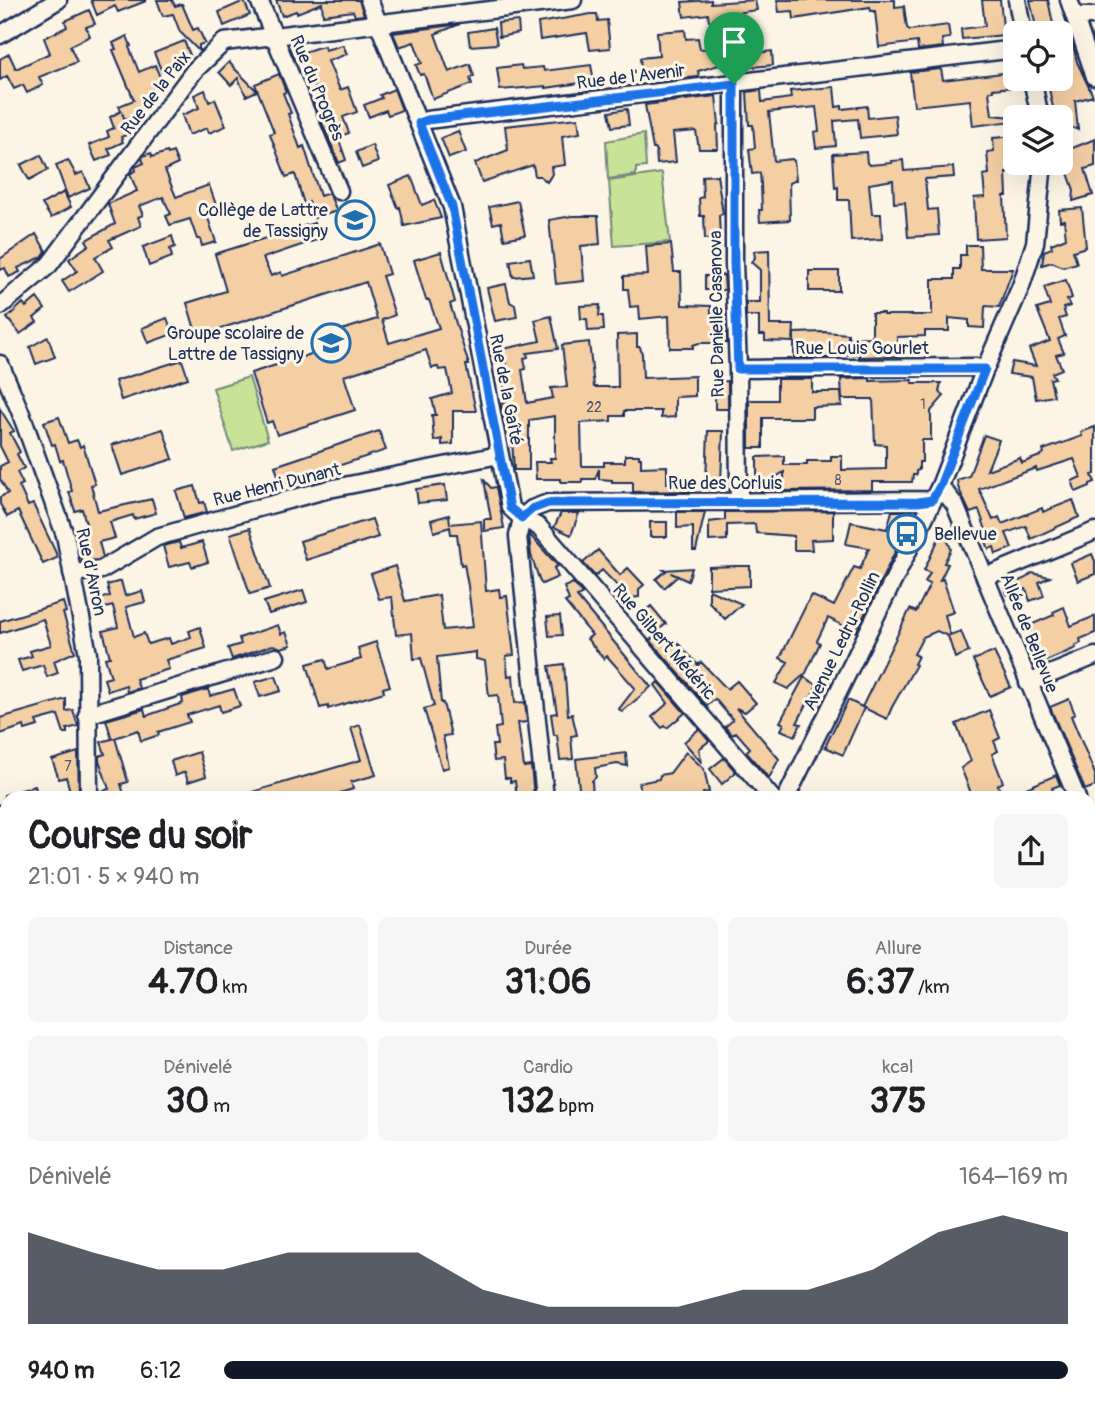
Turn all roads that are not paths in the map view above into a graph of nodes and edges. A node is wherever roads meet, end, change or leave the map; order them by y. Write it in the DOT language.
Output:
graph roads {
  1 [pos="58,0"];
  2 [pos="259,0"];
  3 [pos="369,0"];
  4 [pos="573,0"];
  5 [pos="1017,0"];
  6 [pos="1072,8"];
  7 [pos="1095,16"];
  8 [pos="1021,21"];
  9 [pos="378,23"];
  10 [pos="0,34"];
  11 [pos="274,35"];
  12 [pos="1003,50"];
  13 [pos="1095,77"];
  14 [pos="734,84"];
  15 [pos="419,123"];
  16 [pos="1042,175"];
  17 [pos="339,191"];
  18 [pos="0,306"];
  19 [pos="0,364"];
  20 [pos="738,369"];
  21 [pos="985,369"];
  22 [pos="499,455"];
  23 [pos="936,493"];
  24 [pos="739,502"];
  25 [pos="522,518"];
  26 [pos="1095,531"];
  27 [pos="72,573"];
  28 [pos="985,577"];
  29 [pos="1095,656"];
  30 [pos="275,657"];
  31 [pos="1028,683"];
  32 [pos="87,715"];
  33 [pos="89,791"];
  34 [pos="544,791"];
  35 [pos="766,791"];
  36 [pos="789,791"];
  37 [pos="1074,791"];
  1 -- 10 [label="street"];
  2 -- 11 [label="street, Rue du Progrès"];
  3 -- 9 [label="street, Rue de la Gaîté"];
  4 -- 9 [label="street, Rue de la Paix"];
  5 -- 8 [label="street"];
  6 -- 7 [label="street"];
  6 -- 13 [label="street"];
  9 -- 11 [label="street, Rue de la Paix"];
  9 -- 15 [label="street, Rue de la Gaîté"];
  11 -- 17 [label="street, Rue du Progrès"];
  11 -- 18 [label="street, Rue de la Paix"];
  12 -- 14 [label="street, Rue de l'Avenir"];
  14 -- 15 [label="street, Rue de l'Avenir"];
  14 -- 20 [label="street, Rue Danielle Casanova"];
  15 -- 22 [label="street, Rue de la Gaîté"];
  16 -- 21 [label="street, Avenue Ledru-Rollin"];
  19 -- 27 [label="street, Rue d'Avron"];
  20 -- 21 [label="street, Rue Louis Gourlet"];
  20 -- 24 [label="street, Rue Danielle Casanova"];
  21 -- 23 [label="street, Avenue Ledru-Rollin"];
  22 -- 25 [label="street, Rue de la Gaîté"];
  22 -- 27 [label="street, Rue Henri Dunant"];
  23 -- 24 [label="street, Rue des Corluis"];
  23 -- 28 [label="street, Allée de Bellevue"];
  23 -- 36 [label="street, Avenue Ledru-Rollin"];
  24 -- 25 [label="street, Rue des Corluis"];
  25 -- 34 [label="street"];
  25 -- 35 [label="street, Rue Gilbert Médéric"];
  26 -- 28 [label="street"];
  27 -- 32 [label="street, Rue d'Avron"];
  28 -- 31 [label="street, Allée de Bellevue"];
  29 -- 31 [label="street"];
  30 -- 32 [label="street"];
  31 -- 37 [label="street, Allée de Bellevue"];
  32 -- 33 [label="street, Rue d'Avron"];
}
